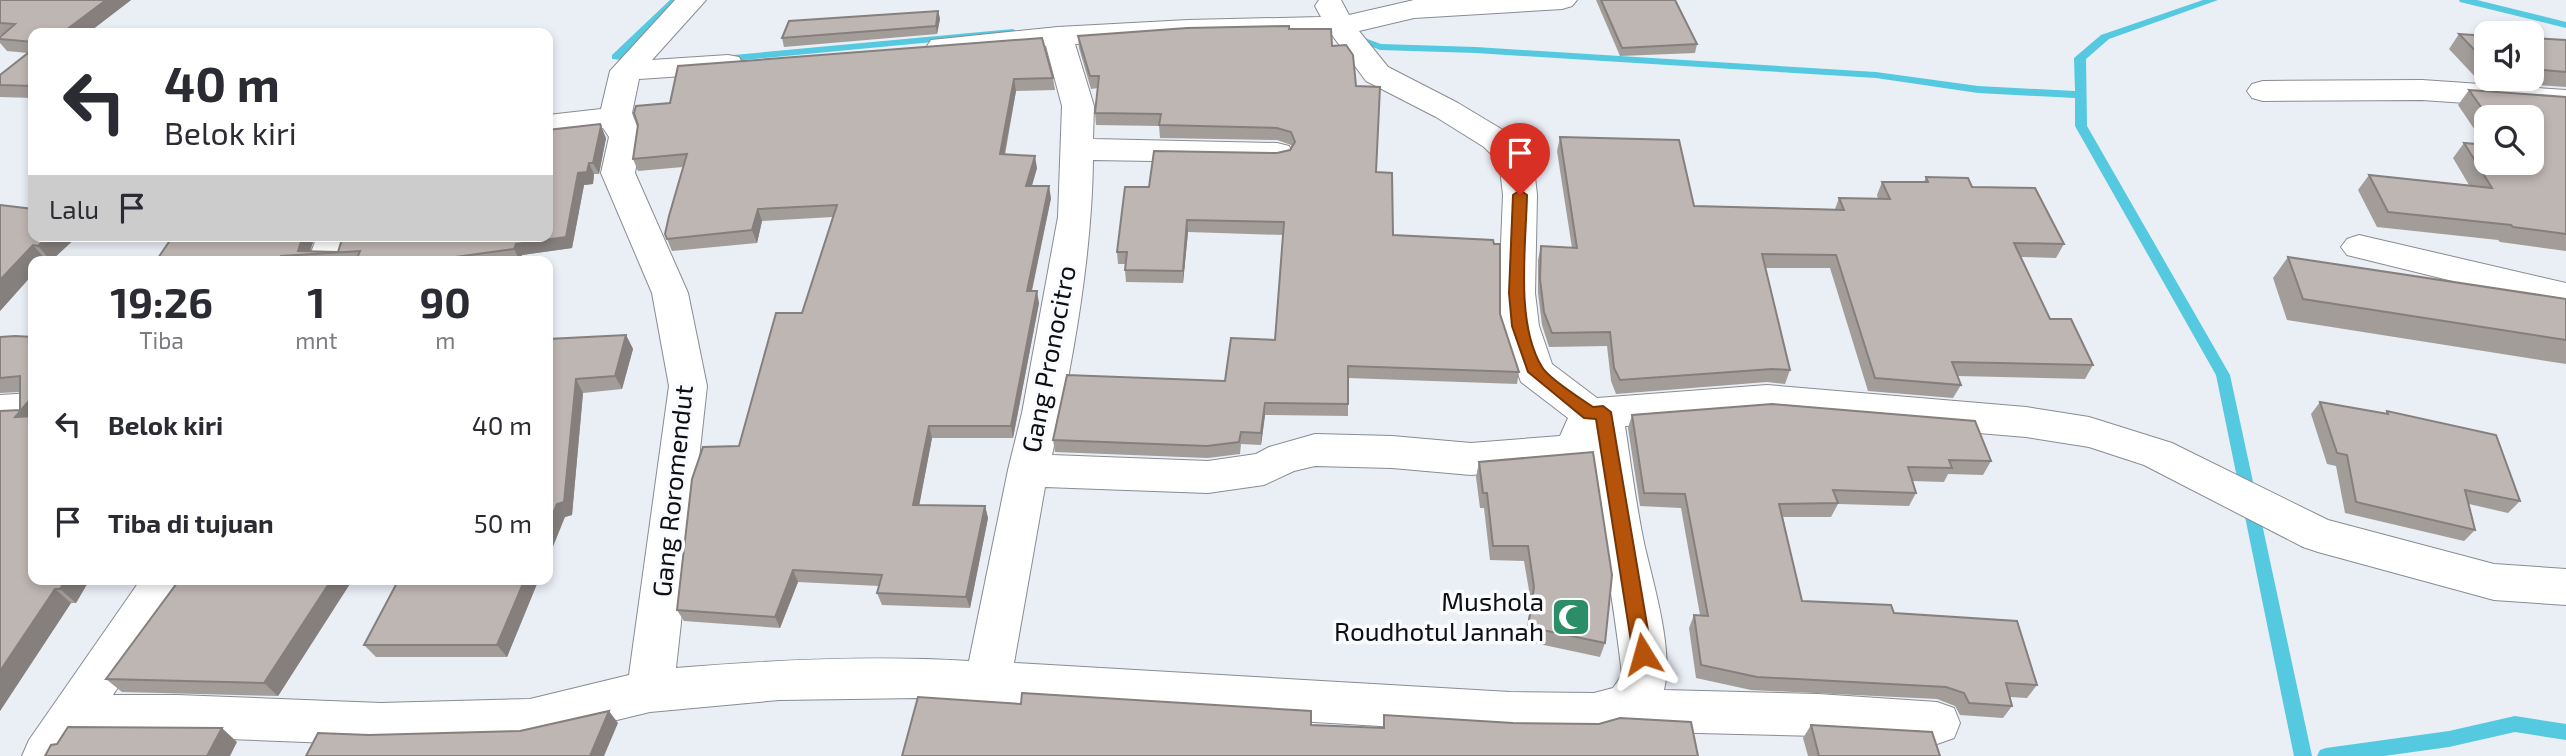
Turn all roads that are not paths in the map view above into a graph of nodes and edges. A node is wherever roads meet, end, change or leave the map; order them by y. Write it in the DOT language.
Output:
graph roads {
  1 [pos="691,0"];
  2 [pos="1562,0"];
  3 [pos="1331,13"];
  4 [pos="1058,36"];
  5 [pos="913,49"];
  6 [pos="765,61"];
  7 [pos="625,71"];
  8 [pos="2263,90"];
  9 [pos="2566,100"];
  10 [pos="615,117"];
  11 [pos="553,124"];
  12 [pos="1077,149"];
  13 [pos="1277,153"];
  14 [pos="2359,247"];
  15 [pos="2566,296"];
  16 [pos="28,408"];
  17 [pos="0,410"];
  18 [pos="1597,413"];
  19 [pos="1028,470"];
  20 [pos="162,585"];
  21 [pos="2566,587"];
  22 [pos="988,681"];
  23 [pos="650,691"];
  24 [pos="1629,703"];
  25 [pos="75,717"];
  26 [pos="1937,723"];
  27 [pos="46,756"];
  1 -- 7 [label="street"];
  2 -- 3 [label="street"];
  3 -- 4 [label="street"];
  3 -- 18 [label="street"];
  4 -- 5 [label="street"];
  4 -- 12 [label="street, Gang Pronocitro"];
  6 -- 7 [label="street"];
  7 -- 10 [label="street, Gang Roromendut"];
  8 -- 9 [label="street"];
  10 -- 11 [label="street"];
  10 -- 23 [label="street, Gang Roromendut"];
  12 -- 13 [label="street"];
  12 -- 19 [label="street, Gang Pronocitro"];
  14 -- 15 [label="street"];
  16 -- 17 [label="street"];
  18 -- 19 [label="street"];
  18 -- 21 [label="street"];
  18 -- 24 [label="street"];
  19 -- 22 [label="street, Gang Pronocitro"];
  20 -- 25 [label="street"];
  22 -- 23 [label="street"];
  22 -- 24 [label="street"];
  23 -- 25 [label="street"];
  24 -- 26 [label="street"];
  25 -- 27 [label="street"];
}
